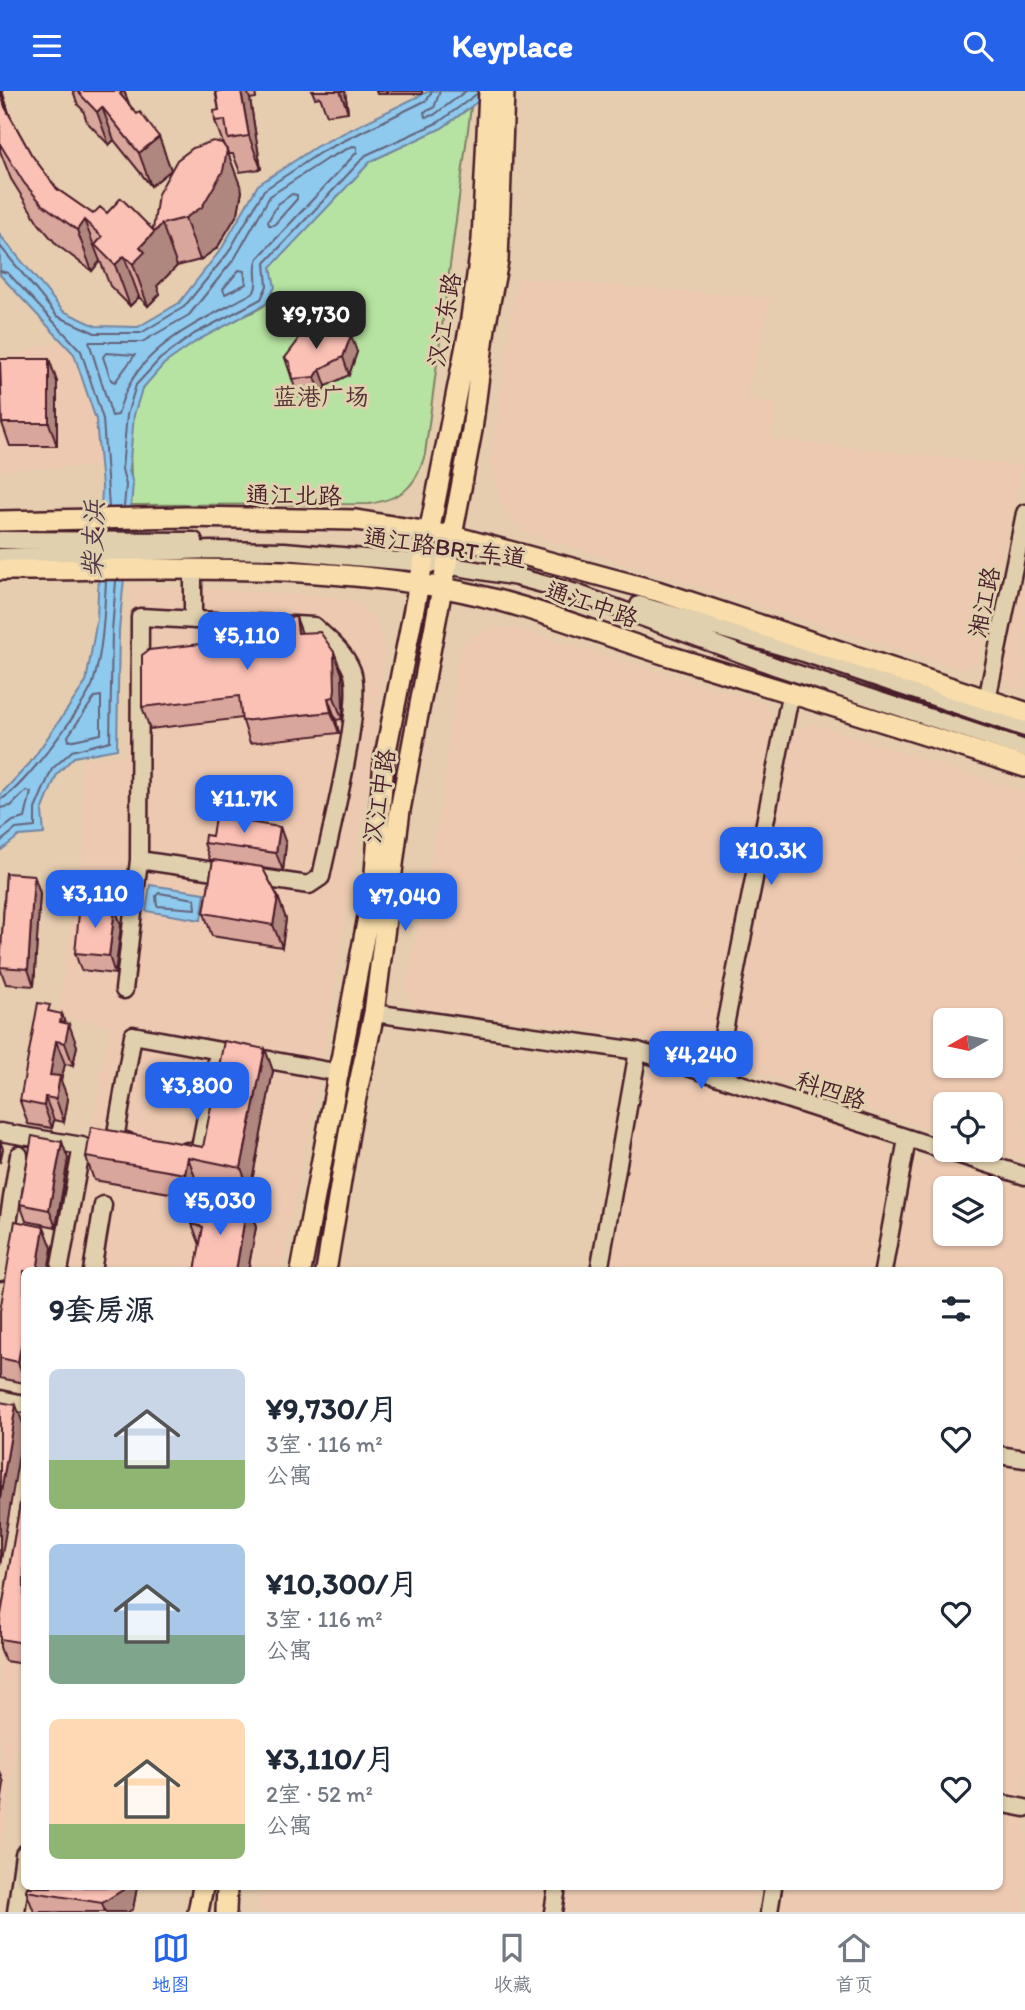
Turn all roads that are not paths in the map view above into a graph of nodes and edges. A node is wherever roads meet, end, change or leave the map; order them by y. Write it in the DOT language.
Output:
graph roads {
  1 [pos="494,95"];
  2 [pos="1025,513"];
  3 [pos="0,521"];
  4 [pos="429,532"];
  5 [pos="453,536"];
  6 [pos="0,540"];
  7 [pos="131,555"];
  8 [pos="87,556"];
  9 [pos="0,557"];
  10 [pos="424,559"];
  11 [pos="447,561"];
  12 [pos="192,569"];
  13 [pos="0,571"];
  14 [pos="420,585"];
  15 [pos="442,588"];
  16 [pos="193,620"];
  17 [pos="804,653"];
  18 [pos="790,691"];
  19 [pos="987,700"];
  20 [pos="1025,712"];
  21 [pos="1025,728"];
  22 [pos="1025,748"];
  23 [pos="1025,767"];
  24 [pos="139,860"];
  25 [pos="124,990"];
  26 [pos="374,1013"];
  27 [pos="638,1051"];
  28 [pos="218,1052"];
  29 [pos="340,1073"];
  30 [pos="716,1076"];
  31 [pos="0,1132"];
  32 [pos="907,1139"];
  33 [pos="139,1143"];
  34 [pos="175,1149"];
  35 [pos="19,1155"];
  36 [pos="1025,1176"];
  37 [pos="103,1205"];
  38 [pos="9,1229"];
  39 [pos="60,1267"];
  40 [pos="93,1267"];
  41 [pos="302,1267"];
  42 [pos="327,1267"];
  43 [pos="600,1267"];
  44 [pos="884,1267"];
  45 [pos="0,1272"];
  46 [pos="0,1399"];
  47 [pos="21,1403"];
  48 [pos="1003,1456"];
  49 [pos="1025,1459"];
  50 [pos="1003,1804"];
  51 [pos="1025,1808"];
  52 [pos="21,1876"];
  53 [pos="202,1890"];
  54 [pos="227,1890"];
  55 [pos="557,1890"];
  56 [pos="773,1890"];
  57 [pos="16,1912"];
  58 [pos="198,1912"];
  59 [pos="226,1912"];
  60 [pos="553,1912"];
  61 [pos="769,1912"];
  1 -- 4 [label="main road, 汉江东路"];
  1 -- 5 [label="main road, 汉江东路"];
  2 -- 19 [label="street, 湘江路"];
  3 -- 4 [label="main road, 通江北路"];
  4 -- 5 [label="main road, 通江北路"];
  4 -- 10 [label="main road, 汉江东路"];
  5 -- 11 [label="main road, 汉江中路"];
  5 -- 19 [label="main road, 通江中路"];
  6 -- 8 [label="street, 通江路BRT车道"];
  7 -- 8 [label="main road, 通江中路"];
  7 -- 8 [label="street, 通江路BRT车道"];
  7 -- 10 [label="street, 通江路BRT车道"];
  7 -- 12 [label="main road, 通江中路"];
  8 -- 9 [label="street, 通江路BRT车道"];
  8 -- 13 [label="main road"];
  10 -- 11 [label="street, 通江路BRT车道"];
  10 -- 14 [label="main road, 汉江中路"];
  11 -- 15 [label="main road, 汉江中路"];
  11 -- 17 [label="street, 通江路BRT车道"];
  11 -- 22 [label="street, 通江路BRT车道"];
  12 -- 14 [label="main road, 通江中路"];
  12 -- 16 [label="street"];
  14 -- 15 [label="main road, 通江中路"];
  14 -- 29 [label="main road, 汉江中路"];
  15 -- 18 [label="main road, 通江中路"];
  15 -- 26 [label="main road, 汉江中路"];
  16 -- 24 [label="street"];
  16 -- 24 [label="street"];
  17 -- 19 [label="street"];
  17 -- 21 [label="street, 通江路BRT车道"];
  18 -- 23 [label="main road, 通江中路"];
  18 -- 30 [label="street"];
  19 -- 20 [label="main road, 通江中路"];
  24 -- 25 [label="street"];
  26 -- 27 [label="street, 科四路"];
  26 -- 42 [label="main road, 汉江中路"];
  27 -- 30 [label="street, 科四路"];
  27 -- 43 [label="street"];
  28 -- 29 [label="street"];
  28 -- 33 [label="street"];
  28 -- 34 [label="street"];
  29 -- 41 [label="main road, 汉江中路"];
  30 -- 32 [label="street, 科四路"];
  31 -- 39 [label="street"];
  32 -- 36 [label="street, 科四路"];
  32 -- 44 [label="street"];
  35 -- 38 [label="street"];
  37 -- 40 [label="street"];
  38 -- 45 [label="street"];
  46 -- 47 [label="street"];
  48 -- 49 [label="street"];
  50 -- 51 [label="street"];
  52 -- 57 [label="street"];
  53 -- 58 [label="main road"];
  54 -- 59 [label="main road"];
  55 -- 60 [label="street"];
  56 -- 61 [label="street"];
}
